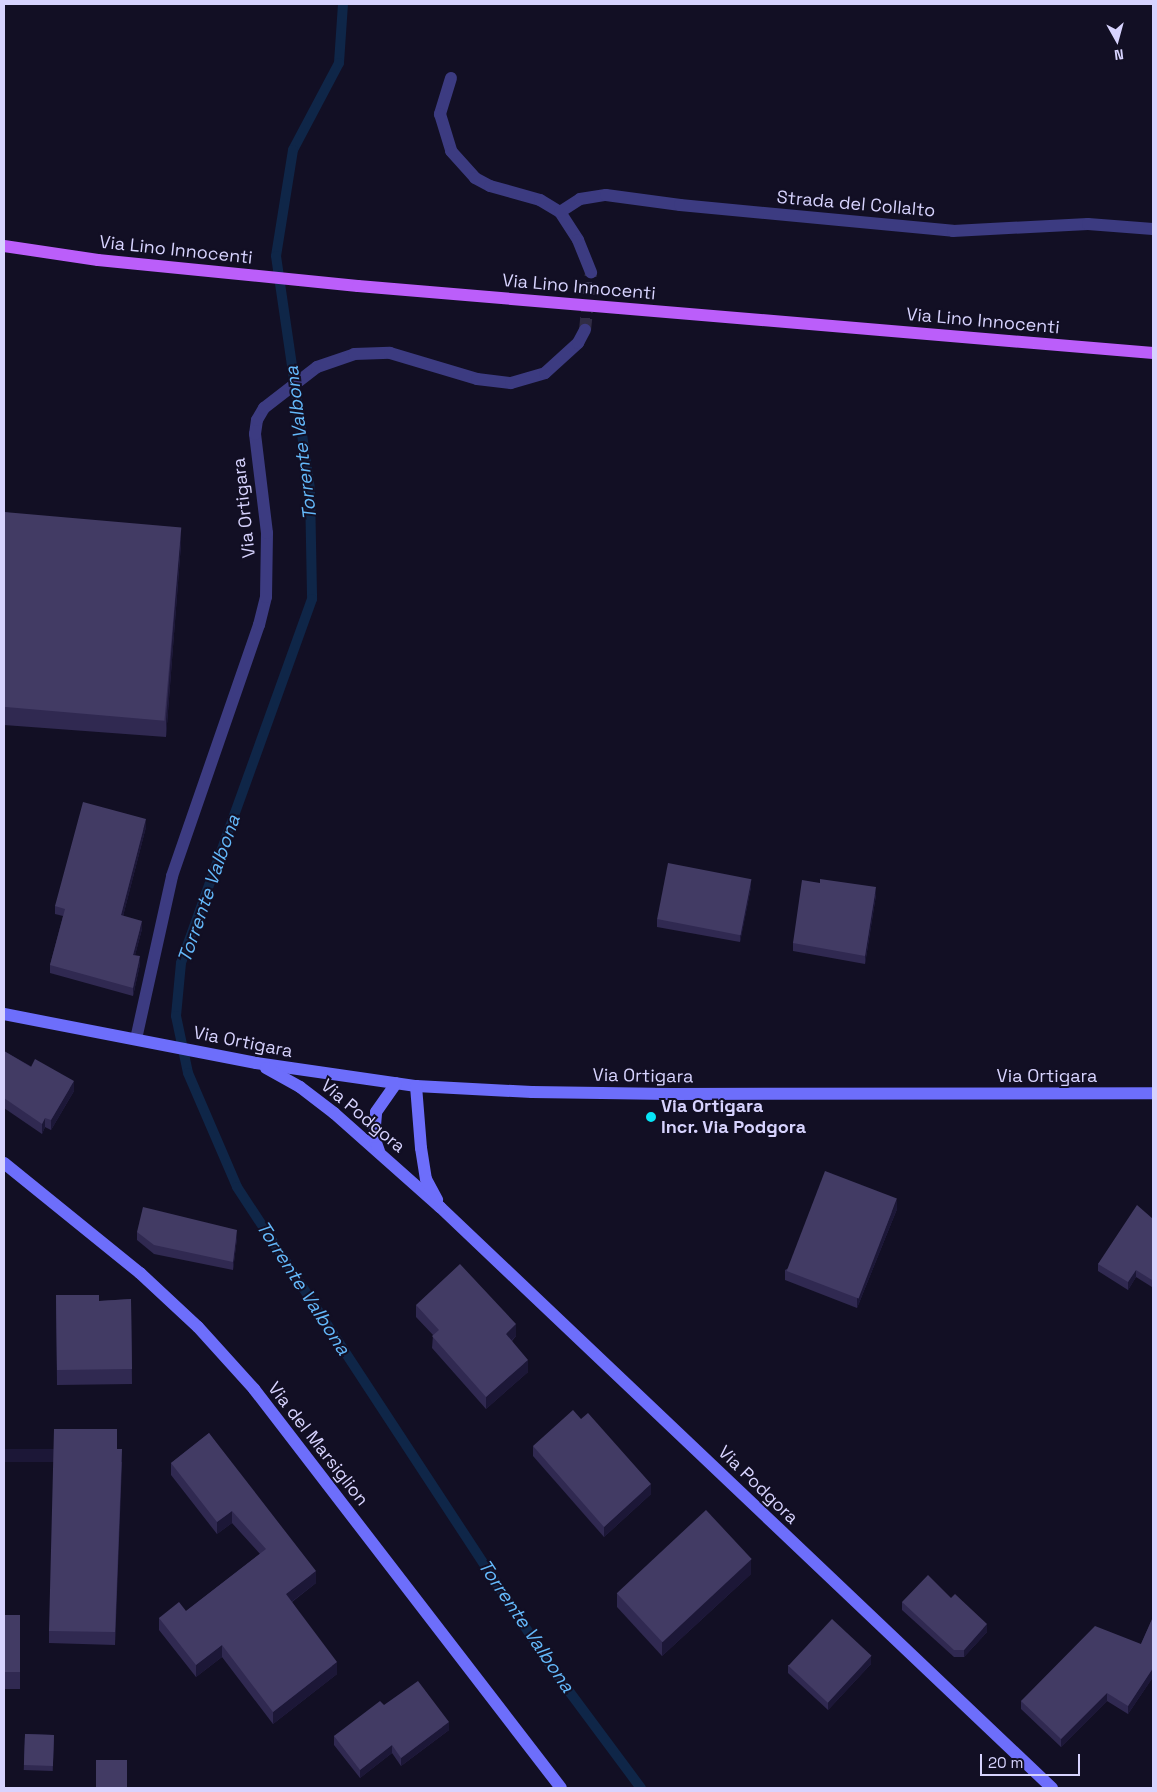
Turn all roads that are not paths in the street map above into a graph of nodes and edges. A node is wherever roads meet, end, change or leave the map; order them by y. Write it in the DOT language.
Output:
graph roads {
  1 [pos="450,78"];
  2 [pos="560,212"];
  3 [pos="1153,229"];
  4 [pos="4,246"];
  5 [pos="590,272"];
  6 [pos="585,330"];
  7 [pos="1153,354"];
  8 [pos="4,1014"];
  9 [pos="136,1040"];
  10 [pos="256,1063"];
  11 [pos="396,1083"];
  12 [pos="416,1086"];
  13 [pos="1153,1093"];
  14 [pos="379,1151"];
  15 [pos="4,1163"];
  16 [pos="440,1207"];
  17 [pos="561,1788"];
  18 [pos="1052,1788"];
  1 -- 2 [label="street"];
  2 -- 3 [label="street, Strada del Collalto"];
  2 -- 5 [label="street"];
  4 -- 7 [label="main road, Via Lino Innocenti"];
  6 -- 9 [label="street, Via Ortigara"];
  8 -- 9 [label="main road, Via Ortigara"];
  9 -- 10 [label="main road, Via Ortigara"];
  10 -- 11 [label="main road, Via Ortigara"];
  10 -- 14 [label="main road, Via Podgora"];
  11 -- 12 [label="main road, Via Ortigara"];
  11 -- 14 [label="main road"];
  12 -- 13 [label="main road, Via Ortigara"];
  12 -- 16 [label="main road, Via Podgora"];
  14 -- 16 [label="main road, Via Podgora"];
  15 -- 17 [label="main road, Via del Marsiglion"];
  16 -- 18 [label="main road, Via Podgora"];
}
